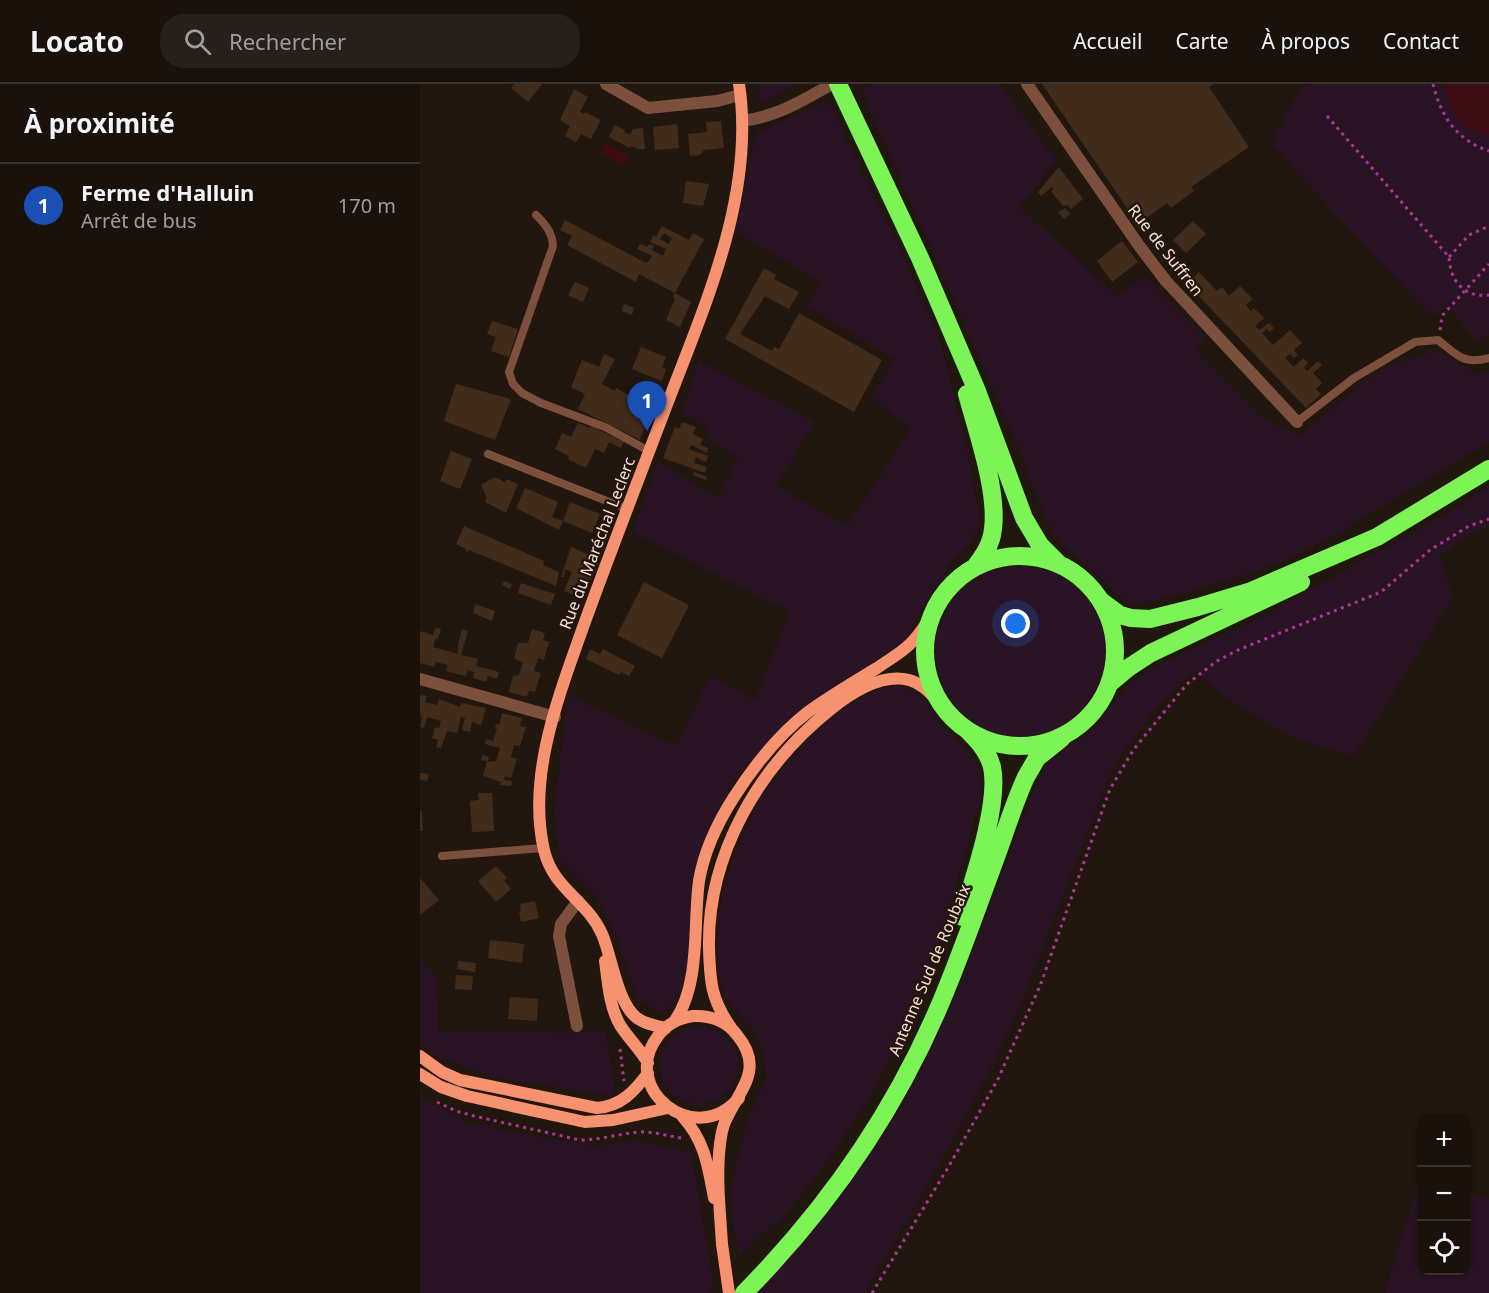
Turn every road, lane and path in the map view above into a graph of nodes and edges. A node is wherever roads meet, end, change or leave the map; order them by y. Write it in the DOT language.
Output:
graph roads {
  1 [pos="606,84"];
  2 [pos="832,84"];
  3 [pos="838,84"];
  4 [pos="1027,84"];
  5 [pos="1433,84"];
  6 [pos="739,89"];
  7 [pos="1327,116"];
  8 [pos="742,121"];
  9 [pos="1489,151"];
  10 [pos="536,215"];
  11 [pos="1489,228"];
  12 [pos="1449,257"];
  13 [pos="1489,264"];
  14 [pos="1464,292"];
  15 [pos="1489,295"];
  16 [pos="952,334"];
  17 [pos="1438,340"];
  18 [pos="1489,358"];
  19 [pos="1297,422"];
  20 [pos="649,451"];
  21 [pos="488,454"];
  22 [pos="1489,469"];
  23 [pos="627,509"];
  24 [pos="1489,519"];
  25 [pos="1377,537"];
  26 [pos="1062,566"];
  27 [pos="975,567"];
  28 [pos="1101,601"];
  29 [pos="932,615"];
  30 [pos="420,679"];
  31 [pos="1110,683"];
  32 [pos="938,701"];
  33 [pos="555,717"];
  34 [pos="969,732"];
  35 [pos="1062,738"];
  36 [pos="543,848"];
  37 [pos="442,856"];
  38 [pos="578,901"];
  39 [pos="601,933"];
  40 [pos="670,1025"];
  41 [pos="577,1026"];
  42 [pos="732,1029"];
  43 [pos="420,1056"];
  44 [pos="648,1068"];
  45 [pos="420,1074"];
  46 [pos="739,1098"];
  47 [pos="668,1108"];
  48 [pos="681,1115"];
  49 [pos="722,1244"];
  50 [pos="729,1293"];
  51 [pos="744,1293"];
  52 [pos="872,1293"];
  1 -- 6 [label="street"];
  2 -- 8 [label="street"];
  3 -- 16 [label="highway"];
  4 -- 19 [label="street, Rue de Suffren"];
  5 -- 9 [label="path"];
  6 -- 8 [label="street, Rue du Maréchal Leclerc"];
  7 -- 12 [label="path"];
  8 -- 20 [label="street, Rue du Maréchal Leclerc"];
  10 -- 20 [label="lane"];
  11 -- 12 [label="path"];
  12 -- 14 [label="path"];
  13 -- 14 [label="path"];
  14 -- 15 [label="path"];
  14 -- 17 [label="path"];
  16 -- 26 [label="highway"];
  16 -- 27 [label="highway"];
  17 -- 18 [label="lane"];
  17 -- 19 [label="lane"];
  20 -- 23 [label="street, Rue du Maréchal Leclerc"];
  21 -- 23 [label="lane"];
  22 -- 25 [label="highway"];
  23 -- 33 [label="street, Rue du Maréchal Leclerc"];
  24 -- 52 [label="path"];
  25 -- 28 [label="highway"];
  25 -- 31 [label="highway"];
  26 -- 27 [label="highway"];
  26 -- 28 [label="highway"];
  27 -- 29 [label="highway"];
  28 -- 31 [label="highway"];
  29 -- 32 [label="highway"];
  29 -- 40 [label="street"];
  30 -- 33 [label="street"];
  31 -- 35 [label="highway"];
  32 -- 34 [label="highway"];
  32 -- 42 [label="street"];
  33 -- 36 [label="street, Rue du Maréchal Leclerc"];
  34 -- 35 [label="highway"];
  34 -- 50 [label="highway, Antenne Sud de Roubaix"];
  35 -- 51 [label="highway, Antenne Sud de Roubaix"];
  36 -- 37 [label="lane"];
  36 -- 38 [label="street, Rue du Maréchal Leclerc"];
  38 -- 39 [label="street, Rue du Maréchal Leclerc"];
  38 -- 41 [label="street"];
  39 -- 40 [label="street, Rue du Maréchal Leclerc"];
  39 -- 44 [label="street, Rue du Maréchal Leclerc"];
  40 -- 42 [label="street"];
  40 -- 44 [label="street"];
  42 -- 46 [label="street"];
  43 -- 44 [label="street"];
  44 -- 47 [label="street"];
  45 -- 47 [label="street"];
  46 -- 48 [label="street"];
  46 -- 49 [label="street"];
  47 -- 48 [label="street"];
  48 -- 49 [label="street"];
  49 -- 50 [label="street, bridge"];
}
